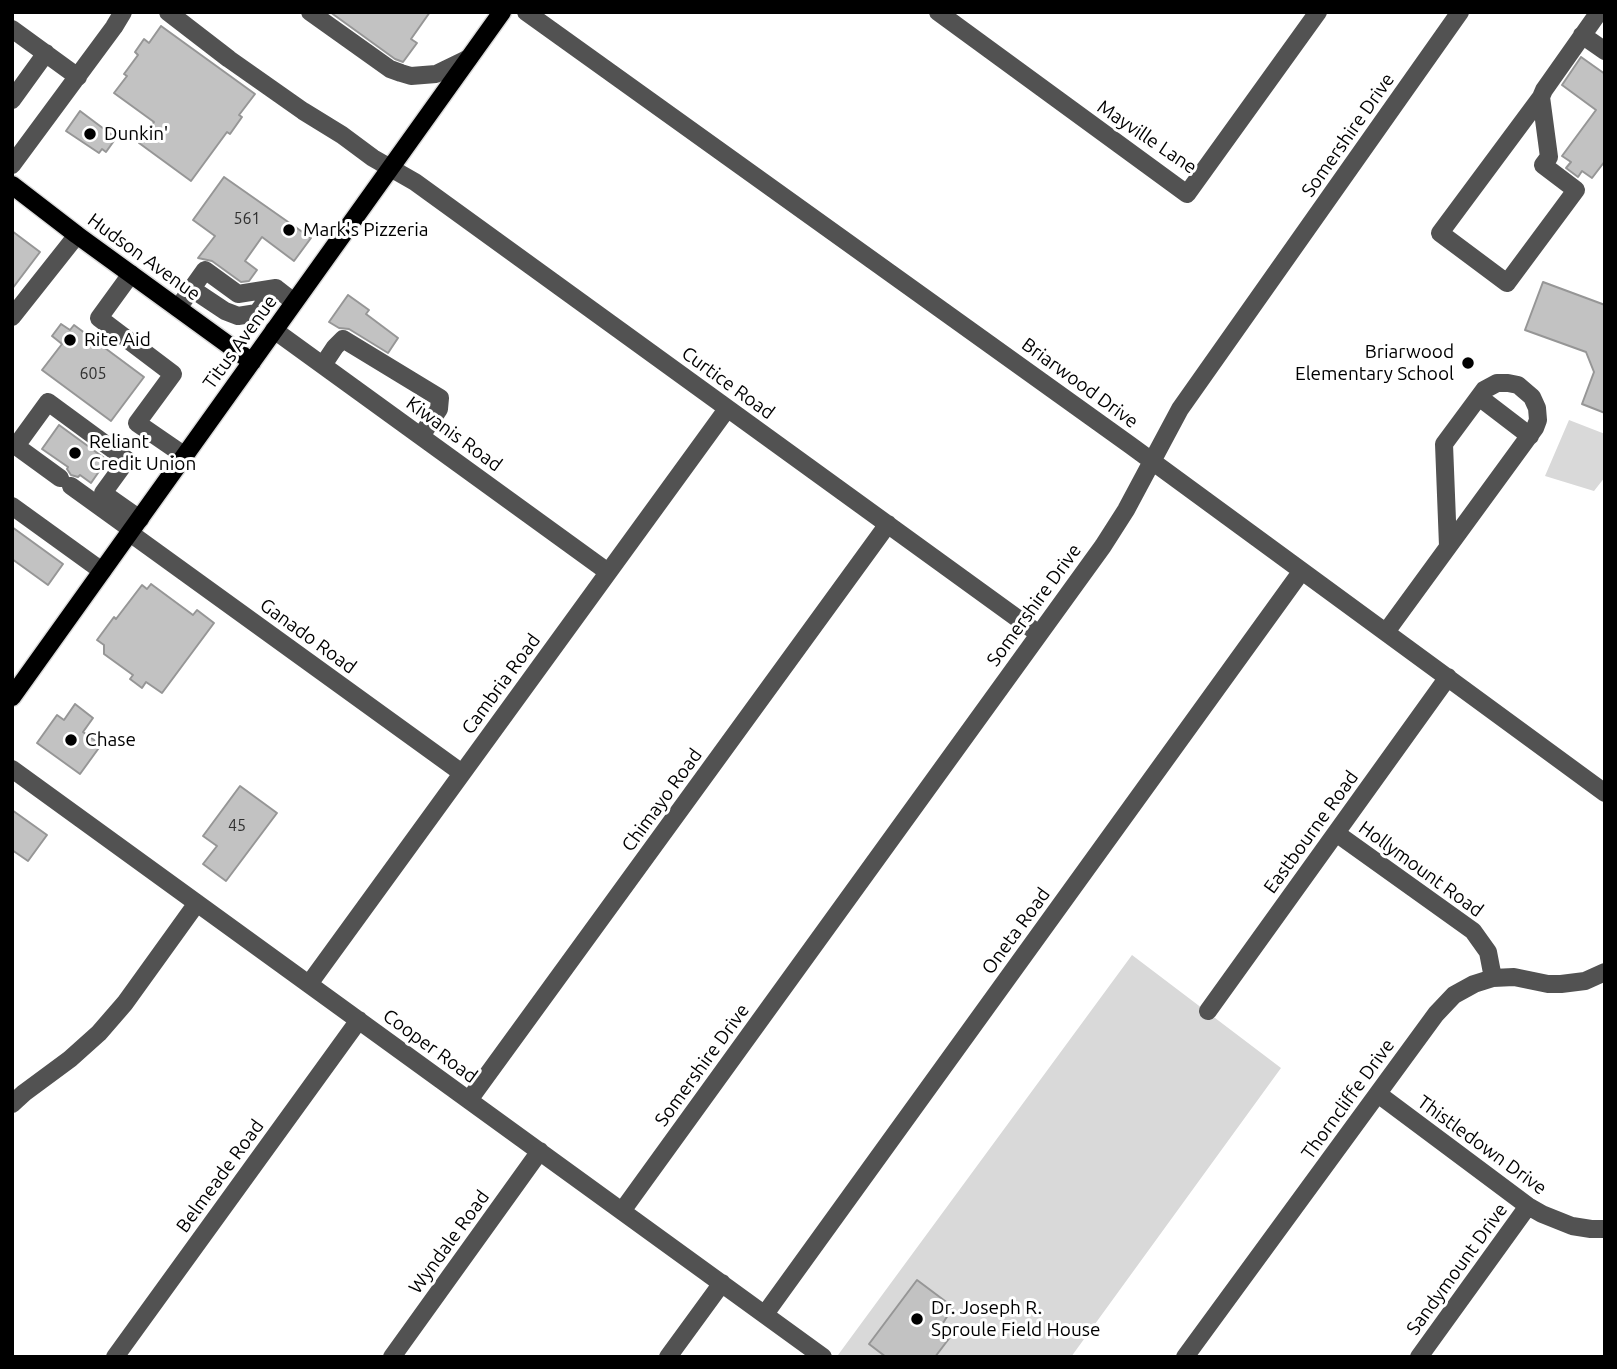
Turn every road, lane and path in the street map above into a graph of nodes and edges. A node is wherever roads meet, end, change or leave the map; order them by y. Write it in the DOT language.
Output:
graph roads {
  1 [pos="122,12"];
  2 [pos="168,12"];
  3 [pos="310,12"];
  4 [pos="502,12"];
  5 [pos="526,12"];
  6 [pos="938,12"];
  7 [pos="1318,12"];
  8 [pos="1460,12"];
  9 [pos="1599,12"];
  10 [pos="12,29"];
  11 [pos="1582,35"];
  12 [pos="1605,51"];
  13 [pos="46,53"];
  14 [pos="469,58"];
  15 [pos="78,77"];
  16 [pos="1541,97"];
  17 [pos="12,100"];
  18 [pos="12,165"];
  19 [pos="391,168"];
  20 [pos="12,186"];
  21 [pos="77,235"];
  22 [pos="131,274"];
  23 [pos="276,288"];
  24 [pos="192,289"];
  25 [pos="238,294"];
  26 [pos="294,302"];
  27 [pos="178,308"];
  28 [pos="225,311"];
  29 [pos="12,317"];
  30 [pos="274,330"];
  31 [pos="252,362"];
  32 [pos="323,365"];
  33 [pos="1479,397"];
  34 [pos="727,408"];
  35 [pos="421,436"];
  36 [pos="1530,436"];
  37 [pos="184,456"];
  38 [pos="1152,462"];
  39 [pos="12,506"];
  40 [pos="888,524"];
  41 [pos="134,527"];
  42 [pos="1448,546"];
  43 [pos="102,571"];
  44 [pos="608,572"];
  45 [pos="1301,572"];
  46 [pos="1386,632"];
  47 [pos="1039,634"];
  48 [pos="1448,677"];
  49 [pos="12,697"];
  50 [pos="12,769"];
  51 [pos="462,773"];
  52 [pos="1605,793"];
  53 [pos="1336,833"];
  54 [pos="197,903"];
  55 [pos="1605,972"];
  56 [pos="1493,978"];
  57 [pos="309,984"];
  58 [pos="1208,1011"];
  59 [pos="359,1020"];
  60 [pos="1378,1094"];
  61 [pos="469,1100"];
  62 [pos="12,1104"];
  63 [pos="540,1151"];
  64 [pos="1528,1206"];
  65 [pos="622,1211"];
  66 [pos="1605,1229"];
  67 [pos="722,1283"];
  68 [pos="765,1314"];
  69 [pos="115,1357"];
  70 [pos="392,1357"];
  71 [pos="668,1357"];
  72 [pos="823,1357"];
  73 [pos="1185,1357"];
  74 [pos="1419,1357"];
  1 -- 15 [label="street"];
  2 -- 19 [label="street, Curtice Road"];
  3 -- 14 [label="street"];
  4 -- 14 [label="main road, Titus Avenue"];
  5 -- 38 [label="street, Briarwood Drive"];
  6 -- 7 [label="street, Mayville Lane"];
  8 -- 38 [label="street, Somershire Drive"];
  9 -- 11 [label="street"];
  10 -- 13 [label="street"];
  11 -- 12 [label="street"];
  11 -- 16 [label="street"];
  13 -- 15 [label="street"];
  13 -- 17 [label="street"];
  14 -- 19 [label="main road, Titus Avenue"];
  15 -- 18 [label="street"];
  16 -- 16 [label="street"];
  19 -- 26 [label="main road, Titus Avenue"];
  19 -- 34 [label="street, Curtice Road"];
  20 -- 21 [label="main road, Hudson Avenue"];
  21 -- 22 [label="main road, Hudson Avenue"];
  21 -- 29 [label="street"];
  22 -- 27 [label="main road, Hudson Avenue"];
  22 -- 37 [label="street"];
  23 -- 25 [label="street"];
  23 -- 26 [label="street"];
  23 -- 28 [label="street"];
  24 -- 25 [label="street"];
  24 -- 27 [label="street"];
  24 -- 28 [label="street"];
  25 -- 28 [label="street"];
  26 -- 30 [label="main road, Titus Avenue"];
  27 -- 31 [label="main road, Hudson Avenue"];
  30 -- 31 [label="main road, Titus Avenue"];
  30 -- 32 [label="street, Kiwanis Road"];
  31 -- 37 [label="main road, Titus Avenue"];
  32 -- 35 [label="street, Kiwanis Road"];
  32 -- 35 [label="street"];
  33 -- 36 [label="street"];
  33 -- 36 [label="street"];
  33 -- 42 [label="street"];
  34 -- 40 [label="street, Curtice Road"];
  34 -- 44 [label="street, Cambria Road"];
  35 -- 44 [label="street, Kiwanis Road"];
  36 -- 42 [label="street"];
  37 -- 41 [label="main road, Titus Avenue"];
  38 -- 45 [label="street, Briarwood Drive"];
  38 -- 47 [label="street, Somershire Drive"];
  39 -- 43 [label="street"];
  40 -- 47 [label="street, Curtice Road"];
  40 -- 61 [label="street, Chimayo Road"];
  41 -- 41 [label="street"];
  41 -- 43 [label="main road, Titus Avenue"];
  41 -- 51 [label="street, Ganado Road"];
  42 -- 46 [label="street"];
  43 -- 49 [label="main road, Titus Avenue"];
  44 -- 51 [label="street, Cambria Road"];
  45 -- 46 [label="street, Briarwood Drive"];
  45 -- 68 [label="street, Oneta Road"];
  46 -- 48 [label="street, Briarwood Drive"];
  47 -- 65 [label="street, Somershire Drive"];
  48 -- 52 [label="street, Briarwood Drive"];
  48 -- 53 [label="street, Eastbourne Road"];
  50 -- 54 [label="street, Cooper Road"];
  51 -- 57 [label="street, Cambria Road"];
  53 -- 56 [label="street, Hollymount Road"];
  53 -- 58 [label="street, Eastbourne Road"];
  54 -- 57 [label="street, Cooper Road"];
  54 -- 62 [label="street"];
  55 -- 56 [label="street, Thorncliffe Drive"];
  56 -- 60 [label="street, Thorncliffe Drive"];
  57 -- 59 [label="street, Cooper Road"];
  59 -- 61 [label="street, Cooper Road"];
  59 -- 69 [label="street, Belmeade Road"];
  60 -- 64 [label="street, Thistledown Drive"];
  60 -- 73 [label="street, Thorncliffe Drive"];
  61 -- 63 [label="street, Cooper Road"];
  63 -- 65 [label="street, Cooper Road"];
  63 -- 70 [label="street, Wyndale Road"];
  64 -- 66 [label="street, Thistledown Drive"];
  64 -- 74 [label="street, Sandymount Drive"];
  65 -- 67 [label="street, Cooper Road"];
  67 -- 68 [label="street, Cooper Road"];
  67 -- 71 [label="street"];
  68 -- 72 [label="street, Cooper Road"];
}
